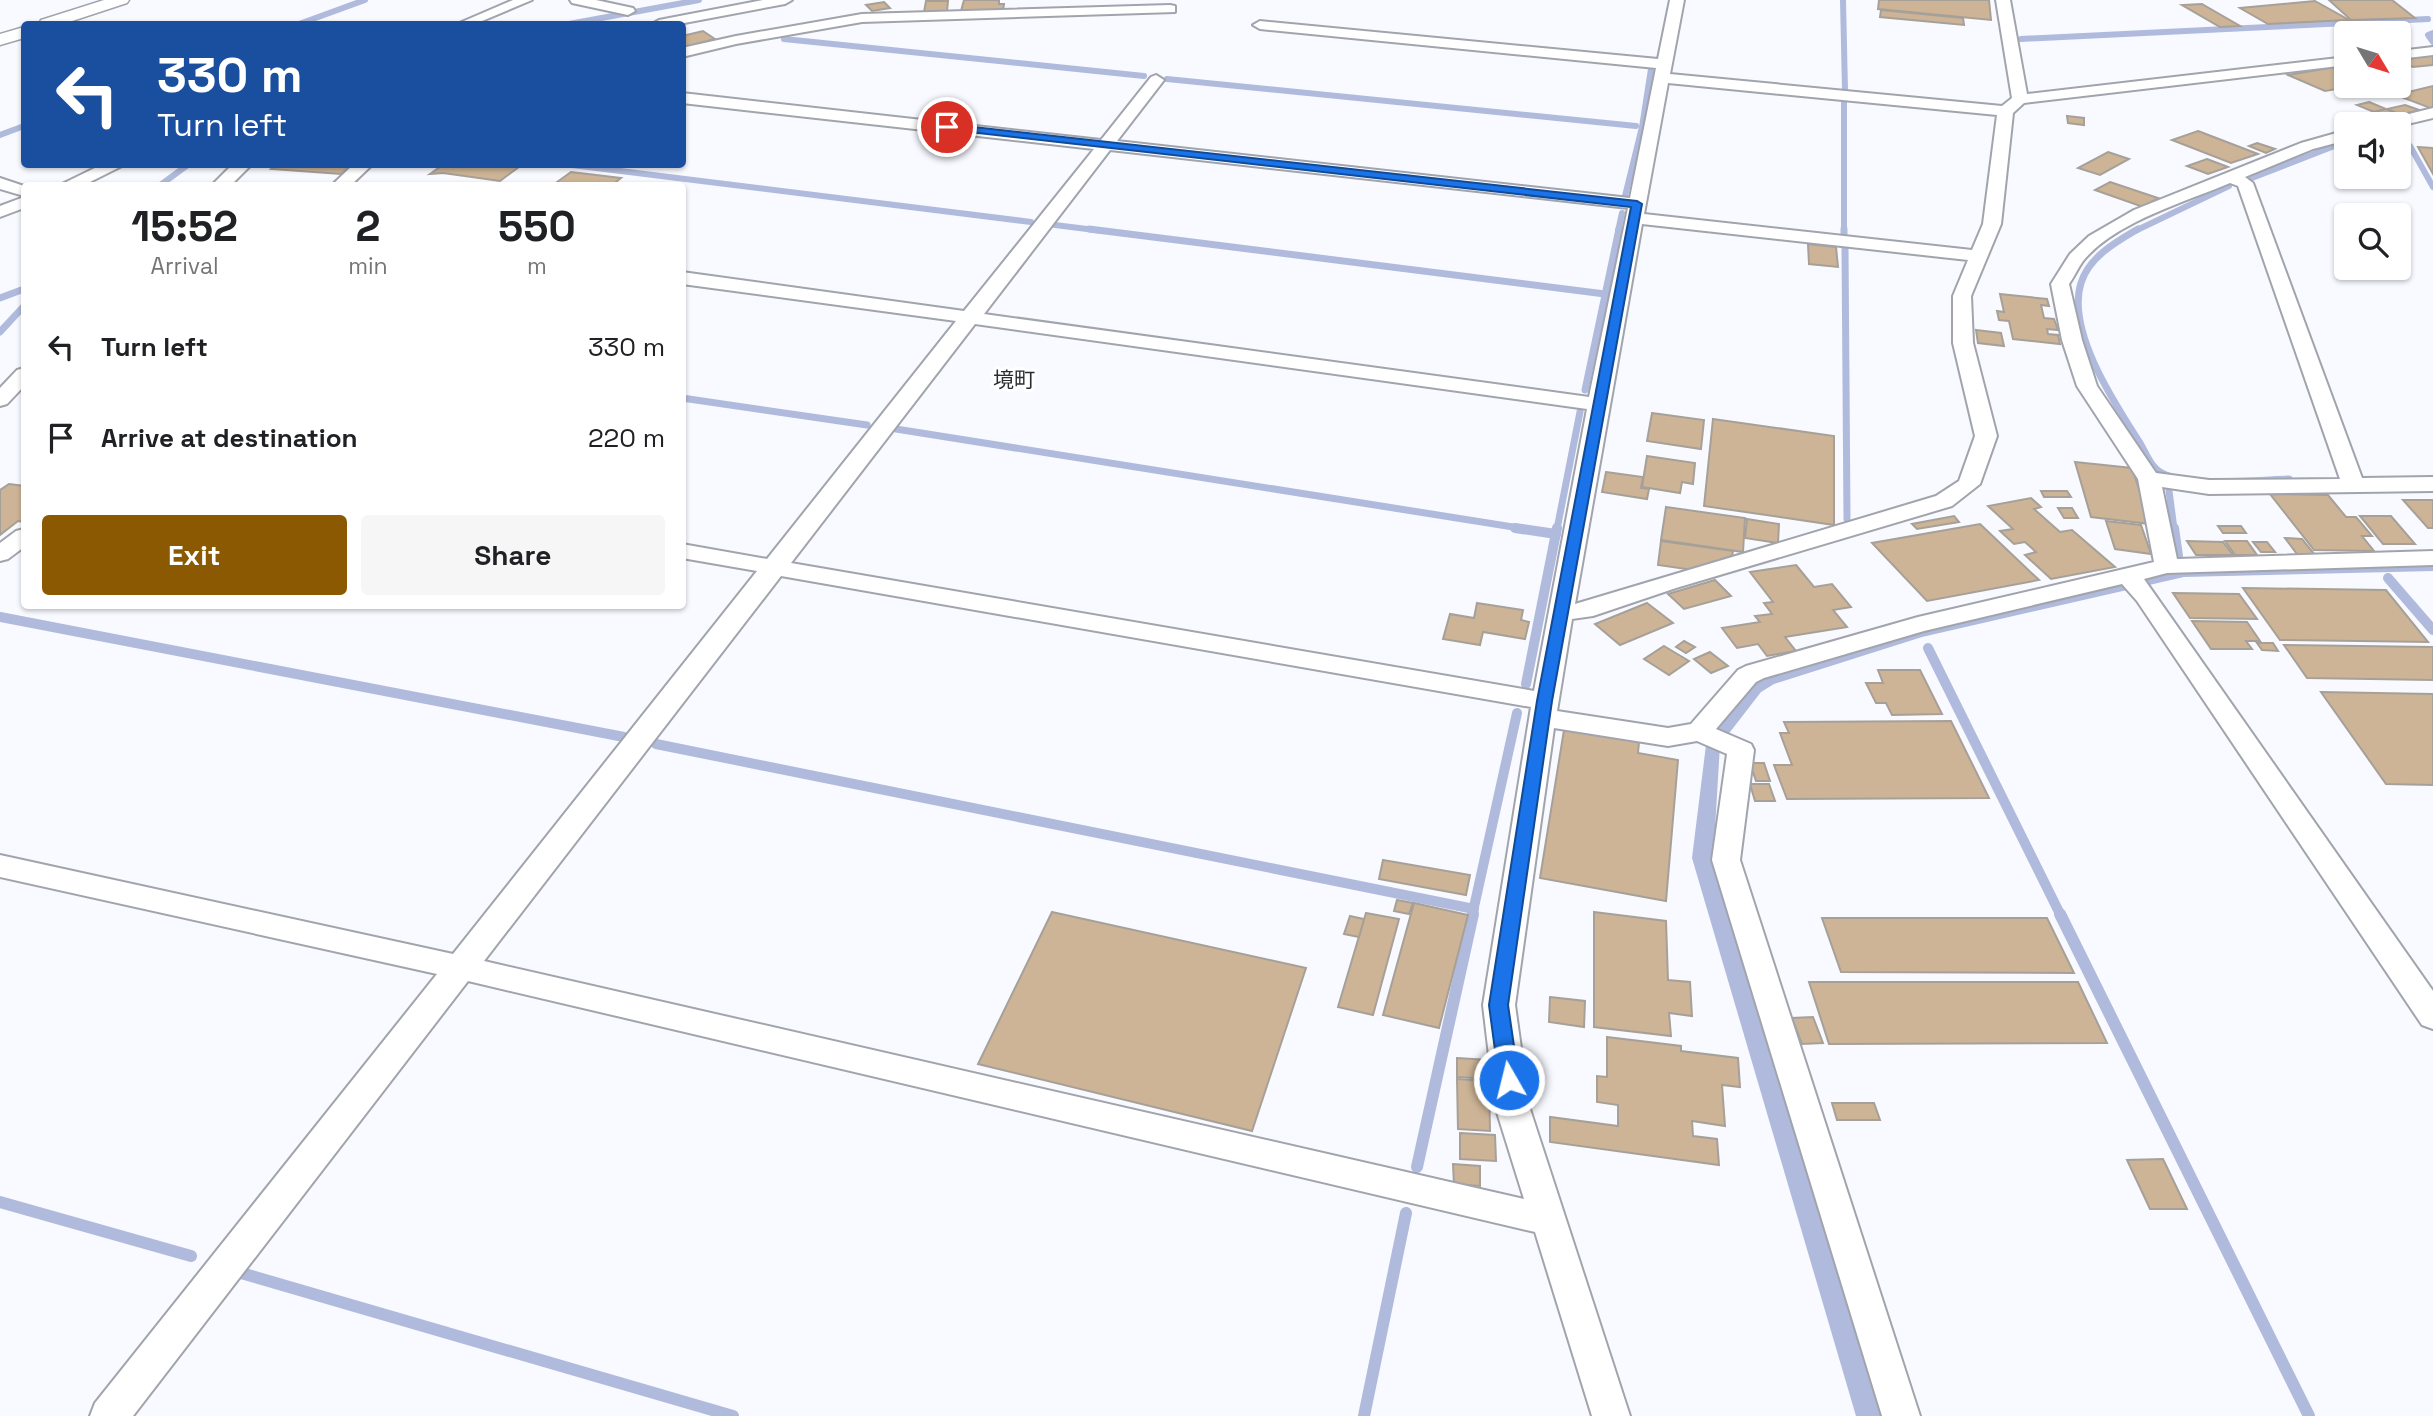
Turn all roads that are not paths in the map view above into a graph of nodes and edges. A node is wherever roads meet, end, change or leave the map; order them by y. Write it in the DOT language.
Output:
graph roads {
  1 [pos="121,0"];
  2 [pos="525,0"];
  3 [pos="577,0"];
  4 [pos="785,0"];
  5 [pos="1677,0"];
  6 [pos="2003,0"];
  7 [pos="1170,9"];
  8 [pos="628,11"];
  9 [pos="56,21"];
  10 [pos="472,21"];
  11 [pos="675,21"];
  12 [pos="1260,25"];
  13 [pos="21,33"];
  14 [pos="0,40"];
  15 [pos="2433,51"];
  16 [pos="686,52"];
  17 [pos="2412,53"];
  18 [pos="2334,63"];
  19 [pos="1663,71"];
  20 [pos="1156,80"];
  21 [pos="686,98"];
  22 [pos="2020,99"];
  23 [pos="2005,111"];
  24 [pos="2433,113"];
  25 [pos="2411,118"];
  26 [pos="2334,139"];
  27 [pos="1105,145"];
  28 [pos="109,168"];
  29 [pos="239,168"];
  30 [pos="360,168"];
  31 [pos="2230,177"];
  32 [pos="75,182"];
  33 [pos="224,182"];
  34 [pos="344,182"];
  35 [pos="0,183"];
  36 [pos="21,190"];
  37 [pos="21,203"];
  38 [pos="1636,211"];
  39 [pos="0,212"];
  40 [pos="1977,256"];
  41 [pos="686,279"];
  42 [pos="972,316"];
  43 [pos="21,377"];
  44 [pos="0,400"];
  45 [pos="1598,404"];
  46 [pos="2149,479"];
  47 [pos="2433,484"];
  48 [pos="2353,485"];
  49 [pos="21,538"];
  50 [pos="686,552"];
  51 [pos="0,554"];
  52 [pos="2433,558"];
  53 [pos="2167,566"];
  54 [pos="775,567"];
  55 [pos="2135,584"];
  56 [pos="1561,612"];
  57 [pos="1543,709"];
  58 [pos="1712,738"];
  59 [pos="0,866"];
  60 [pos="463,968"];
  61 [pos="2433,1016"];
  62 [pos="1549,1220"];
  63 [pos="109,1416"];
  64 [pos="1611,1416"];
  65 [pos="1901,1416"];
  1 -- 9 [label="street"];
  2 -- 10 [label="street"];
  3 -- 8 [label="street"];
  4 -- 11 [label="street"];
  5 -- 19 [label="street"];
  6 -- 22 [label="street"];
  7 -- 16 [label="street"];
  12 -- 19 [label="street"];
  13 -- 14 [label="street"];
  15 -- 17 [label="street"];
  18 -- 22 [label="street"];
  19 -- 23 [label="street"];
  19 -- 38 [label="street"];
  20 -- 27 [label="street"];
  21 -- 27 [label="street"];
  22 -- 23 [label="street"];
  23 -- 40 [label="street"];
  24 -- 25 [label="street"];
  26 -- 31 [label="street"];
  27 -- 38 [label="street"];
  27 -- 42 [label="street"];
  28 -- 32 [label="street"];
  29 -- 33 [label="street"];
  30 -- 34 [label="street"];
  31 -- 46 [label="street"];
  31 -- 48 [label="street"];
  35 -- 36 [label="street"];
  37 -- 39 [label="street"];
  38 -- 40 [label="street"];
  38 -- 45 [label="street"];
  40 -- 56 [label="street"];
  41 -- 42 [label="street"];
  42 -- 45 [label="street"];
  42 -- 54 [label="street"];
  43 -- 44 [label="street"];
  45 -- 56 [label="street"];
  46 -- 48 [label="street"];
  46 -- 53 [label="street"];
  47 -- 48 [label="street"];
  49 -- 51 [label="street"];
  50 -- 54 [label="street"];
  52 -- 53 [label="street"];
  53 -- 55 [label="street"];
  54 -- 57 [label="street"];
  54 -- 60 [label="street"];
  55 -- 58 [label="street"];
  55 -- 61 [label="street"];
  56 -- 57 [label="street"];
  57 -- 58 [label="street"];
  57 -- 62 [label="street"];
  58 -- 65 [label="street"];
  59 -- 60 [label="street"];
  60 -- 62 [label="street"];
  60 -- 63 [label="street"];
  62 -- 64 [label="street"];
}
